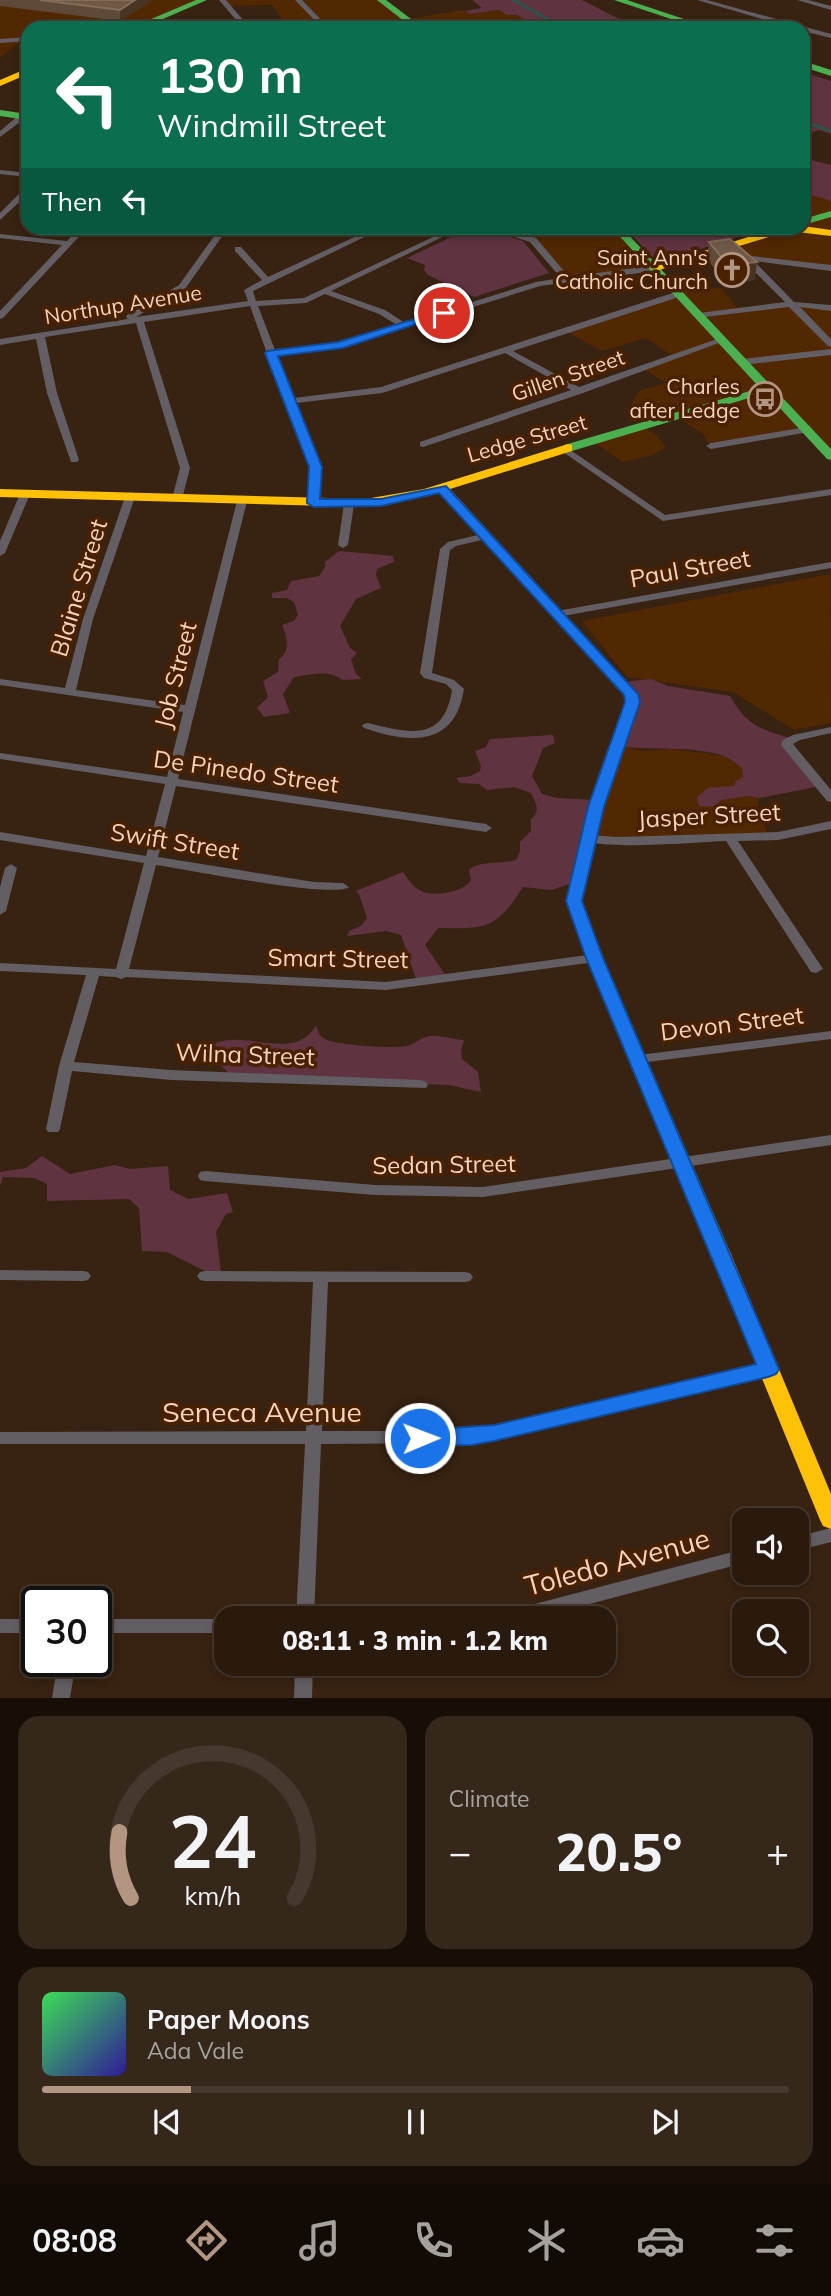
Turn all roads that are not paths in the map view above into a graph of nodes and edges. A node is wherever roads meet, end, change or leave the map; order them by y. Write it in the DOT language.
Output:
graph roads {
  1 [pos="203,0"];
  2 [pos="222,0"];
  3 [pos="298,0"];
  4 [pos="381,0"];
  5 [pos="600,0"];
  6 [pos="618,0"];
  7 [pos="700,0"];
  8 [pos="800,0"];
  9 [pos="831,8"];
  10 [pos="156,21"];
  11 [pos="241,21"];
  12 [pos="319,21"];
  13 [pos="410,21"];
  14 [pos="665,21"];
  15 [pos="685,21"];
  16 [pos="776,21"];
  17 [pos="810,30"];
  18 [pos="829,34"];
  19 [pos="21,40"];
  20 [pos="0,41"];
  21 [pos="810,60"];
  22 [pos="810,66"];
  23 [pos="831,67"];
  24 [pos="831,73"];
  25 [pos="21,74"];
  26 [pos="0,83"];
  27 [pos="0,113"];
  28 [pos="21,115"];
  29 [pos="21,119"];
  30 [pos="0,135"];
  31 [pos="0,172"];
  32 [pos="21,174"];
  33 [pos="21,197"];
  34 [pos="831,214"];
  35 [pos="0,218"];
  36 [pos="810,220"];
  37 [pos="810,231"];
  38 [pos="831,233"];
  39 [pos="76,235"];
  40 [pos="219,235"];
  41 [pos="364,235"];
  42 [pos="443,235"];
  43 [pos="517,235"];
  44 [pos="624,235"];
  45 [pos="762,235"];
  46 [pos="0,236"];
  47 [pos="67,243"];
  48 [pos="721,246"];
  49 [pos="238,249"];
  50 [pos="746,258"];
  51 [pos="655,268"];
  52 [pos="831,268"];
  53 [pos="566,279"];
  54 [pos="266,281"];
  55 [pos="326,292"];
  56 [pos="678,294"];
  57 [pos="252,304"];
  58 [pos="791,304"];
  59 [pos="831,308"];
  60 [pos="0,316"];
  61 [pos="699,316"];
  62 [pos="139,319"];
  63 [pos="122,322"];
  64 [pos="404,326"];
  65 [pos="40,335"];
  66 [pos="723,340"];
  67 [pos="0,342"];
  68 [pos="831,344"];
  69 [pos="506,351"];
  70 [pos="831,352"];
  71 [pos="271,353"];
  72 [pos="743,362"];
  73 [pos="768,389"];
  74 [pos="580,391"];
  75 [pos="289,401"];
  76 [pos="806,430"];
  77 [pos="424,444"];
  78 [pos="710,446"];
  79 [pos="566,450"];
  80 [pos="831,456"];
  81 [pos="74,460"];
  82 [pos="442,488"];
  83 [pos="831,492"];
  84 [pos="0,494"];
  85 [pos="25,494"];
  86 [pos="130,497"];
  87 [pos="177,499"];
  88 [pos="242,501"];
  89 [pos="314,503"];
  90 [pos="349,504"];
  91 [pos="486,536"];
  92 [pos="343,545"];
  93 [pos="0,553"];
  94 [pos="831,565"];
  95 [pos="557,614"];
  96 [pos="0,682"];
  97 [pos="70,692"];
  98 [pos="188,709"];
  99 [pos="368,726"];
  100 [pos="831,730"];
  101 [pos="0,756"];
  102 [pos="171,783"];
  103 [pos="831,798"];
  104 [pos="831,825"];
  105 [pos="486,828"];
  106 [pos="0,836"];
  107 [pos="729,838"];
  108 [pos="588,839"];
  109 [pos="152,860"];
  110 [pos="11,868"];
  111 [pos="343,887"];
  112 [pos="0,911"];
  113 [pos="595,958"];
  114 [pos="0,967"];
  115 [pos="816,969"];
  116 [pos="94,971"];
  117 [pos="121,975"];
  118 [pos="831,1035"];
  119 [pos="639,1059"];
  120 [pos="66,1066"];
  121 [pos="421,1085"];
  122 [pos="53,1129"];
  123 [pos="831,1140"];
  124 [pos="683,1163"];
  125 [pos="205,1176"];
  126 [pos="0,1275"];
  127 [pos="83,1276"];
  128 [pos="205,1276"];
  129 [pos="465,1277"];
  130 [pos="321,1278"];
  131 [pos="768,1369"];
  132 [pos="0,1438"];
  133 [pos="313,1438"];
  134 [pos="827,1502"];
  135 [pos="831,1520"];
  136 [pos="831,1535"];
  137 [pos="809,1541"];
  138 [pos="732,1559"];
  139 [pos="307,1606"];
  140 [pos="554,1606"];
  141 [pos="0,1626"];
  142 [pos="21,1626"];
  143 [pos="112,1626"];
  144 [pos="214,1626"];
  145 [pos="304,1676"];
  146 [pos="64,1677"];
  147 [pos="61,1698"];
  148 [pos="303,1698"];
  1 -- 10 [label="main road"];
  2 -- 11 [label="street"];
  3 -- 12 [label="street"];
  4 -- 13 [label="main road"];
  5 -- 14 [label="main road"];
  6 -- 15 [label="main road"];
  7 -- 16 [label="street"];
  8 -- 9 [label="street"];
  17 -- 18 [label="street"];
  19 -- 20 [label="street"];
  21 -- 23 [label="main road"];
  22 -- 24 [label="main road"];
  25 -- 26 [label="main road"];
  27 -- 28 [label="main road"];
  29 -- 30 [label="street"];
  31 -- 32 [label="street"];
  33 -- 35 [label="street"];
  34 -- 36 [label="main road"];
  37 -- 38 [label="main road"];
  39 -- 47 [label="street"];
  40 -- 63 [label="street"];
  41 -- 54 [label="street"];
  42 -- 55 [label="street, Northup Avenue"];
  43 -- 53 [label="street"];
  44 -- 51 [label="main road"];
  45 -- 48 [label="main road"];
  46 -- 47 [label="street"];
  47 -- 60 [label="street"];
  48 -- 50 [label="street"];
  48 -- 51 [label="main road"];
  49 -- 54 [label="street"];
  50 -- 52 [label="street"];
  50 -- 58 [label="street"];
  51 -- 53 [label="street"];
  51 -- 56 [label="main road"];
  53 -- 64 [label="street"];
  54 -- 57 [label="street"];
  55 -- 57 [label="street, Northup Avenue"];
  55 -- 64 [label="street"];
  56 -- 61 [label="main road"];
  56 -- 69 [label="street"];
  57 -- 62 [label="street, Northup Avenue"];
  57 -- 71 [label="street"];
  58 -- 59 [label="street"];
  58 -- 61 [label="street"];
  58 -- 68 [label="street"];
  61 -- 66 [label="main road"];
  62 -- 63 [label="street, Northup Avenue"];
  62 -- 87 [label="street"];
  63 -- 65 [label="street, Northup Avenue"];
  64 -- 71 [label="street"];
  65 -- 67 [label="street, Northup Avenue"];
  65 -- 81 [label="street"];
  66 -- 72 [label="main road"];
  66 -- 74 [label="street, Gillen Street"];
  69 -- 74 [label="street"];
  69 -- 75 [label="street"];
  70 -- 72 [label="street"];
  71 -- 75 [label="street"];
  72 -- 73 [label="main road"];
  73 -- 76 [label="main road"];
  73 -- 79 [label="main road, Ledge Street"];
  74 -- 77 [label="street, Gillen Street"];
  75 -- 89 [label="street"];
  76 -- 78 [label="street"];
  76 -- 80 [label="main road"];
  79 -- 82 [label="main road, Ledge Street"];
  79 -- 83 [label="street"];
  82 -- 90 [label="main road, Ledge Street"];
  82 -- 91 [label="main road"];
  84 -- 85 [label="main road, Ledge Street"];
  85 -- 86 [label="main road, Ledge Street"];
  85 -- 93 [label="street"];
  86 -- 87 [label="main road, Ledge Street"];
  86 -- 97 [label="street, Blaine Street"];
  87 -- 88 [label="main road, Ledge Street"];
  88 -- 89 [label="main road, Ledge Street"];
  88 -- 98 [label="street, Job Street"];
  89 -- 90 [label="main road, Ledge Street"];
  90 -- 92 [label="street"];
  91 -- 95 [label="main road"];
  91 -- 99 [label="street"];
  94 -- 95 [label="street, Paul Street"];
  95 -- 108 [label="main road"];
  96 -- 97 [label="street"];
  97 -- 98 [label="street"];
  98 -- 102 [label="street, Job Street"];
  100 -- 103 [label="street"];
  101 -- 102 [label="street, De Pinedo Street"];
  102 -- 105 [label="street, De Pinedo Street"];
  102 -- 109 [label="street, Job Street"];
  104 -- 107 [label="street, Jasper Street"];
  106 -- 109 [label="street, Swift Street"];
  107 -- 108 [label="street, Jasper Street"];
  107 -- 115 [label="street"];
  108 -- 113 [label="main road"];
  109 -- 111 [label="street, Swift Street"];
  109 -- 117 [label="street, Job Street"];
  110 -- 112 [label="street"];
  113 -- 117 [label="street, Smart Street"];
  113 -- 119 [label="main road"];
  114 -- 116 [label="street"];
  116 -- 117 [label="street, Smart Street"];
  116 -- 120 [label="street"];
  118 -- 119 [label="street, Devon Street"];
  119 -- 124 [label="main road"];
  120 -- 121 [label="street, Wilna Street"];
  120 -- 122 [label="street"];
  123 -- 124 [label="street, Sedan Street"];
  124 -- 125 [label="street, Sedan Street"];
  124 -- 131 [label="main road"];
  126 -- 127 [label="street"];
  128 -- 130 [label="street"];
  129 -- 130 [label="street"];
  130 -- 133 [label="street"];
  131 -- 133 [label="street, Seneca Avenue"];
  131 -- 134 [label="main road"];
  132 -- 133 [label="street, Seneca Avenue"];
  133 -- 139 [label="street"];
  134 -- 135 [label="main road"];
  136 -- 137 [label="street"];
  138 -- 140 [label="street, Toledo Avenue"];
  141 -- 142 [label="street"];
  143 -- 144 [label="street"];
  145 -- 148 [label="street"];
  146 -- 147 [label="street"];
}
